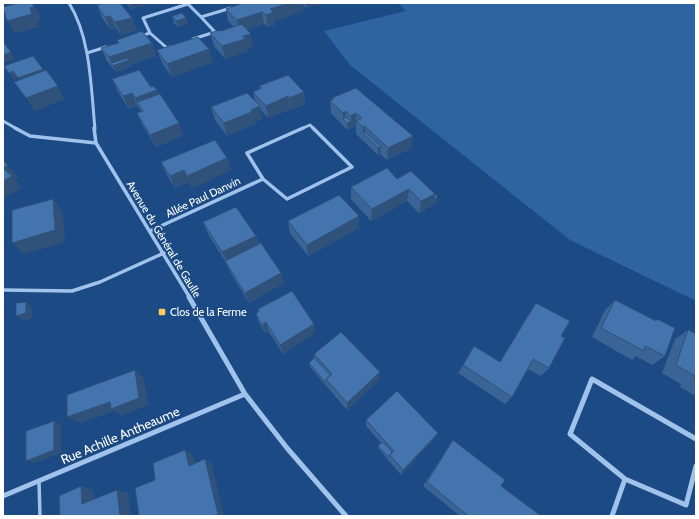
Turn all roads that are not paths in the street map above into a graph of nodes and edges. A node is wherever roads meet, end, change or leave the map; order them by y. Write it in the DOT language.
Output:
graph roads {
  1 [pos="69,3"];
  2 [pos="238,5"];
  3 [pos="201,17"];
  4 [pos="150,33"];
  5 [pos="136,37"];
  6 [pos="187,41"];
  7 [pos="108,46"];
  8 [pos="174,46"];
  9 [pos="87,53"];
  10 [pos="3,121"];
  11 [pos="96,143"];
  12 [pos="263,179"];
  13 [pos="150,231"];
  14 [pos="164,253"];
  15 [pos="3,290"];
  16 [pos="245,394"];
  17 [pos="696,439"];
  18 [pos="696,466"];
  19 [pos="625,479"];
  20 [pos="39,481"];
  21 [pos="3,496"];
  22 [pos="40,516"];
  23 [pos="346,516"];
  24 [pos="612,516"];
  1 -- 9 [label="street, Avenue du Général de Gaulle"];
  2 -- 3 [label="street"];
  3 -- 4 [label="street"];
  3 -- 6 [label="street"];
  4 -- 5 [label="street"];
  4 -- 8 [label="street"];
  7 -- 9 [label="street"];
  9 -- 11 [label="street, Avenue du Général de Gaulle"];
  10 -- 11 [label="street"];
  11 -- 13 [label="street, Avenue du Général de Gaulle"];
  12 -- 12 [label="street"];
  12 -- 13 [label="street, Allée Paul Danvin"];
  13 -- 14 [label="street, Avenue du Général de Gaulle"];
  14 -- 15 [label="street"];
  14 -- 16 [label="street, Avenue du Général de Gaulle"];
  16 -- 20 [label="street, Rue Achille Antheaume"];
  16 -- 23 [label="street, Avenue du Général de Gaulle"];
  17 -- 19 [label="street"];
  18 -- 19 [label="street"];
  19 -- 24 [label="street"];
  20 -- 21 [label="street, Rue Achille Antheaume"];
  20 -- 22 [label="lane"];
}
